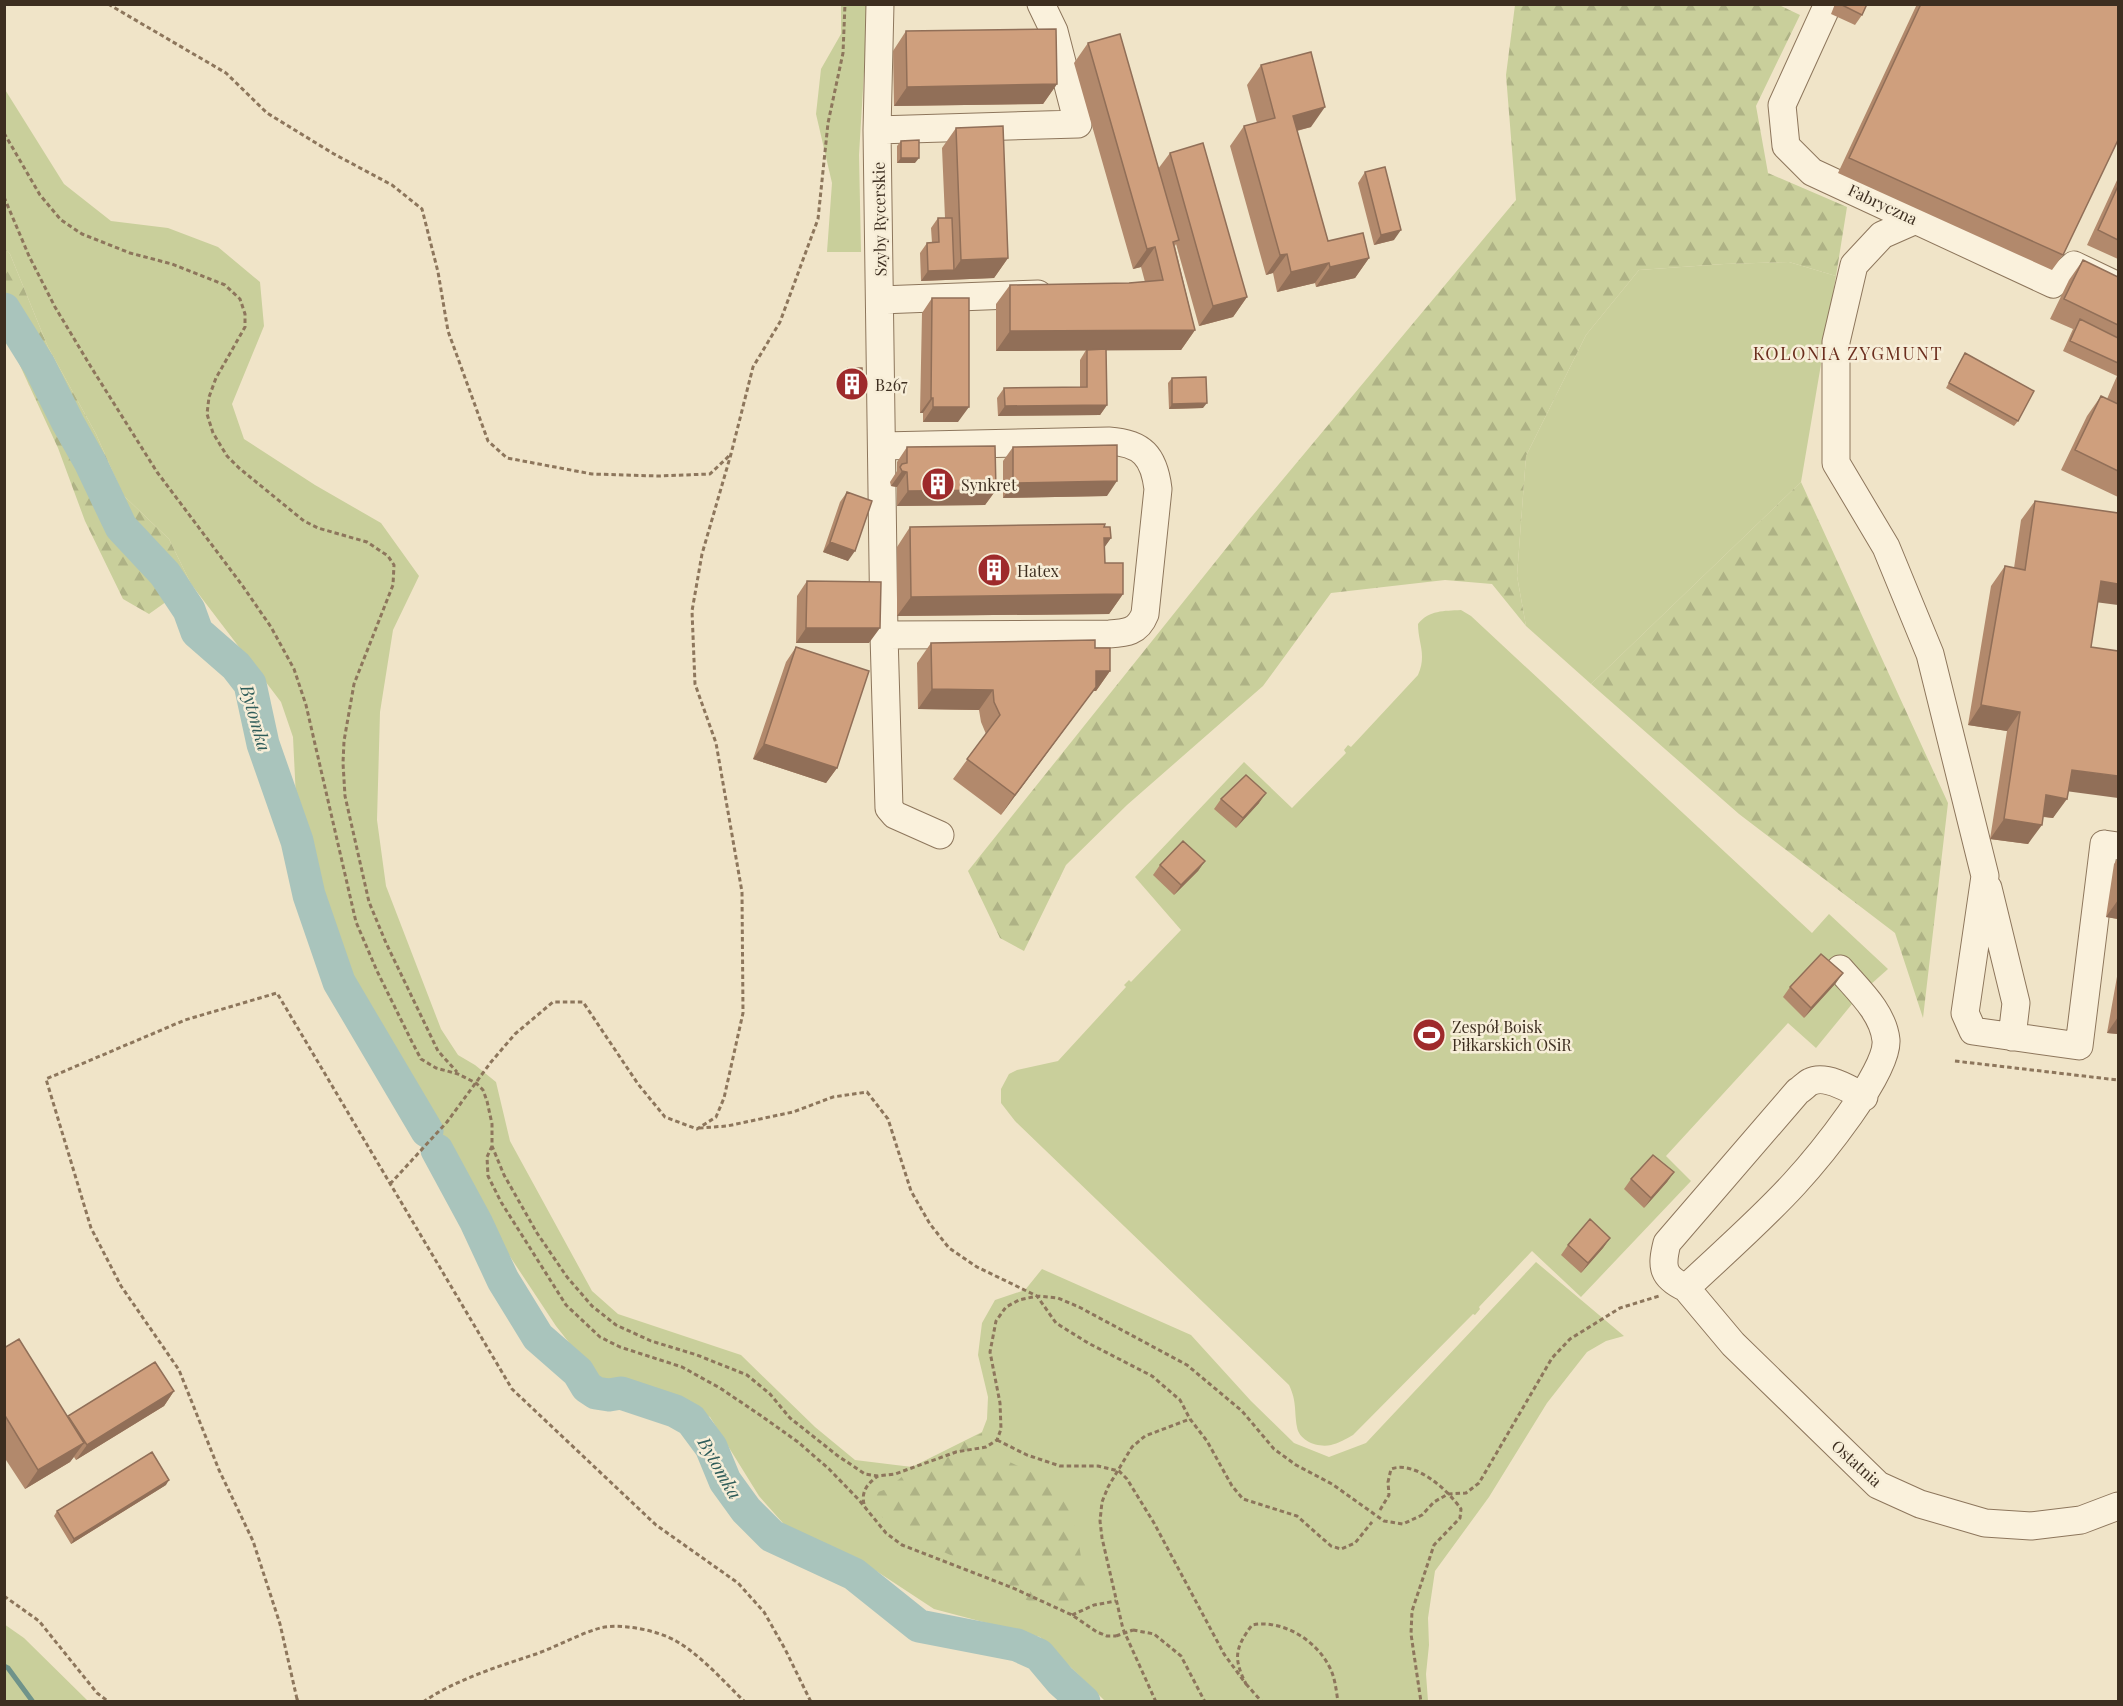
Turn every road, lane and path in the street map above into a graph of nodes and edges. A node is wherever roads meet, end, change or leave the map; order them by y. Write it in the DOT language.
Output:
graph roads {
  1 [pos="108,4"];
  2 [pos="845,4"];
  3 [pos="880,4"];
  4 [pos="1041,4"];
  5 [pos="1828,4"];
  6 [pos="877,130"];
  7 [pos="4,133"];
  8 [pos="4,197"];
  9 [pos="1916,220"];
  10 [pos="2118,286"];
  11 [pos="1062,294"];
  12 [pos="880,300"];
  13 [pos="882,440"];
  14 [pos="731,454"];
  15 [pos="884,635"];
  16 [pos="940,835"];
  17 [pos="2118,846"];
  18 [pos="1985,876"];
  19 [pos="1840,969"];
  20 [pos="2012,1036"];
  21 [pos="1955,1061"];
  22 [pos="458,1074"];
  23 [pos="2118,1080"];
  24 [pos="476,1083"];
  25 [pos="1864,1097"];
  26 [pos="697,1129"];
  27 [pos="492,1146"];
  28 [pos="390,1184"];
  29 [pos="1686,1288"];
  30 [pos="1037,1296"];
  31 [pos="1190,1419"];
  32 [pos="997,1440"];
  33 [pos="1119,1471"];
  34 [pos="878,1476"];
  35 [pos="1448,1494"];
  36 [pos="2118,1506"];
  37 [pos="866,1509"];
  38 [pos="1380,1510"];
  39 [pos="1372,1522"];
  40 [pos="4,1596"];
  41 [pos="1116,1601"];
  42 [pos="1072,1615"];
  43 [pos="1246,1684"];
  44 [pos="109,1701"];
  45 [pos="298,1701"];
  46 [pos="423,1701"];
  47 [pos="745,1701"];
  48 [pos="811,1701"];
  49 [pos="1156,1701"];
  50 [pos="1205,1701"];
  51 [pos="1262,1701"];
  52 [pos="1338,1701"];
  53 [pos="1421,1701"];
  1 -- 14 [label="path"];
  2 -- 14 [label="path"];
  3 -- 6 [label="street, Szyby Rycerskie"];
  4 -- 6 [label="street"];
  5 -- 9 [label="street, Fabryczna"];
  6 -- 12 [label="street, Szyby Rycerskie"];
  7 -- 22 [label="path"];
  8 -- 22 [label="path"];
  9 -- 10 [label="street, Fabryczna"];
  9 -- 18 [label="street"];
  11 -- 12 [label="street"];
  12 -- 13 [label="street, Szyby Rycerskie"];
  13 -- 15 [label="street, Szyby Rycerskie"];
  13 -- 15 [label="street"];
  14 -- 26 [label="path"];
  15 -- 16 [label="street, Szyby Rycerskie"];
  17 -- 20 [label="street"];
  18 -- 20 [label="street"];
  18 -- 20 [label="street"];
  19 -- 25 [label="street"];
  21 -- 23 [label="path"];
  22 -- 24 [label="path"];
  24 -- 26 [label="path"];
  24 -- 27 [label="path"];
  24 -- 28 [label="path"];
  25 -- 29 [label="street"];
  25 -- 29 [label="street, Ostatnia"];
  26 -- 30 [label="path"];
  27 -- 34 [label="path"];
  27 -- 37 [label="path"];
  28 -- 45 [label="path"];
  28 -- 48 [label="path"];
  29 -- 35 [label="path"];
  29 -- 36 [label="street, Ostatnia"];
  30 -- 31 [label="path"];
  30 -- 32 [label="path"];
  30 -- 35 [label="path"];
  31 -- 33 [label="path"];
  31 -- 39 [label="path"];
  32 -- 33 [label="path"];
  32 -- 34 [label="path"];
  33 -- 41 [label="path"];
  33 -- 43 [label="path"];
  34 -- 37 [label="path"];
  35 -- 38 [label="path"];
  35 -- 53 [label="path"];
  37 -- 42 [label="path"];
  40 -- 44 [label="path"];
  41 -- 42 [label="path"];
  41 -- 49 [label="path"];
  42 -- 50 [label="path, bridge"];
  43 -- 51 [label="path"];
  43 -- 52 [label="path"];
  46 -- 47 [label="path"];
}
